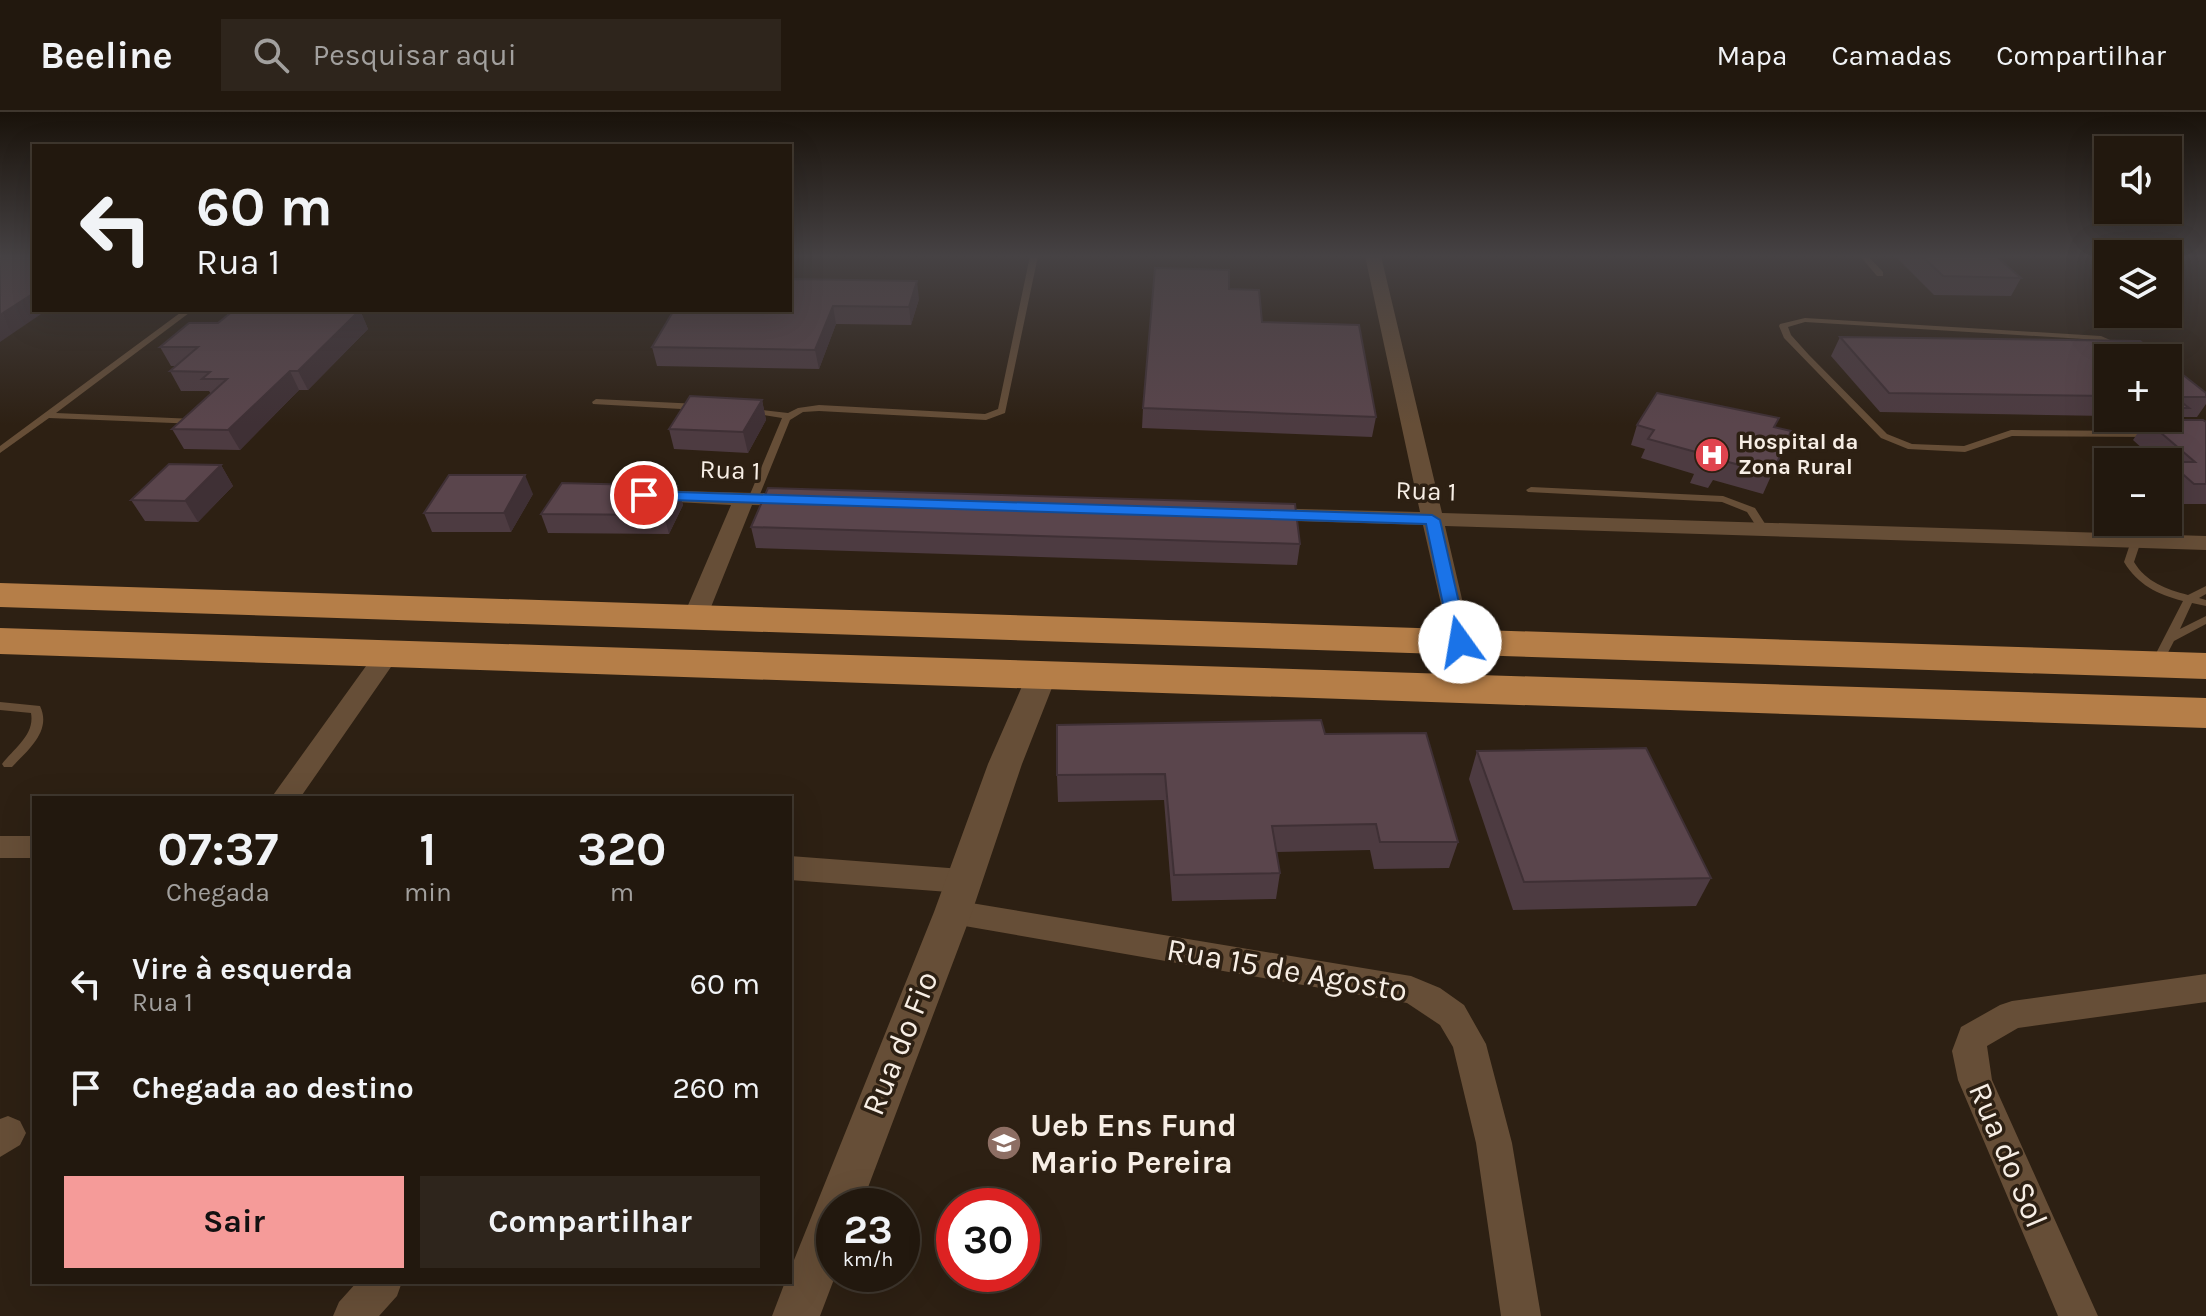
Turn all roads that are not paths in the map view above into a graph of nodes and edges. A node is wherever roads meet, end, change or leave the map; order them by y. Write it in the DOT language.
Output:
graph roads {
  1 [pos="186,312"];
  2 [pos="1022,312"];
  3 [pos="1386,312"];
  4 [pos="2115,344"];
  5 [pos="596,402"];
  6 [pos="708,408"];
  7 [pos="740,409"];
  8 [pos="47,415"];
  9 [pos="789,416"];
  10 [pos="195,422"];
  11 [pos="2161,434"];
  12 [pos="0,450"];
  13 [pos="1531,490"];
  14 [pos="644,495"];
  15 [pos="748,499"];
  16 [pos="815,501"];
  17 [pos="1237,513"];
  18 [pos="1432,520"];
  19 [pos="1764,530"];
  20 [pos="2136,541"];
  21 [pos="2206,543"];
  22 [pos="2206,589"];
  23 [pos="0,595"];
  24 [pos="2189,599"];
  25 [pos="2206,603"];
  26 [pos="695,617"];
  27 [pos="2206,620"];
  28 [pos="0,641"];
  29 [pos="1460,642"];
  30 [pos="2163,651"];
  31 [pos="388,654"];
  32 [pos="2206,666"];
  33 [pos="1042,675"];
  34 [pos="0,706"];
  35 [pos="2206,713"];
  36 [pos="8,764"];
  37 [pos="286,796"];
  38 [pos="0,847"];
  39 [pos="32,847"];
  40 [pos="792,868"];
  41 [pos="958,896"];
  42 [pos="2206,988"];
  43 [pos="845,1188"];
  44 [pos="816,1263"];
  45 [pos="381,1284"];
  46 [pos="353,1316"];
  47 [pos="796,1316"];
  48 [pos="1521,1316"];
  49 [pos="2078,1316"];
  1 -- 8 [label="lane"];
  2 -- 9 [label="lane"];
  3 -- 18 [label="street"];
  4 -- 11 [label="lane"];
  5 -- 6 [label="lane"];
  7 -- 9 [label="lane"];
  8 -- 10 [label="lane"];
  8 -- 12 [label="lane"];
  9 -- 15 [label="lane"];
  13 -- 19 [label="lane"];
  14 -- 15 [label="street, Rua 1"];
  15 -- 16 [label="street, Rua 1"];
  15 -- 26 [label="street"];
  17 -- 18 [label="street, Rua 1"];
  18 -- 19 [label="street, Rua 1"];
  18 -- 29 [label="street"];
  19 -- 20 [label="street, Rua 1"];
  20 -- 21 [label="street, Rua 1"];
  20 -- 24 [label="lane"];
  22 -- 24 [label="lane"];
  23 -- 26 [label="highway"];
  24 -- 25 [label="lane"];
  24 -- 30 [label="lane"];
  26 -- 29 [label="highway"];
  27 -- 30 [label="lane"];
  28 -- 31 [label="highway"];
  29 -- 30 [label="highway"];
  30 -- 32 [label="highway"];
  31 -- 33 [label="highway"];
  31 -- 37 [label="street"];
  33 -- 35 [label="highway"];
  33 -- 41 [label="street, Rua do Fio"];
  34 -- 36 [label="lane"];
  38 -- 39 [label="street"];
  40 -- 41 [label="street"];
  41 -- 43 [label="street, Rua do Fio"];
  41 -- 48 [label="street, Rua 15 de Agosto"];
  42 -- 49 [label="street, Rua do Sol"];
  44 -- 47 [label="street"];
  45 -- 46 [label="street"];
}
